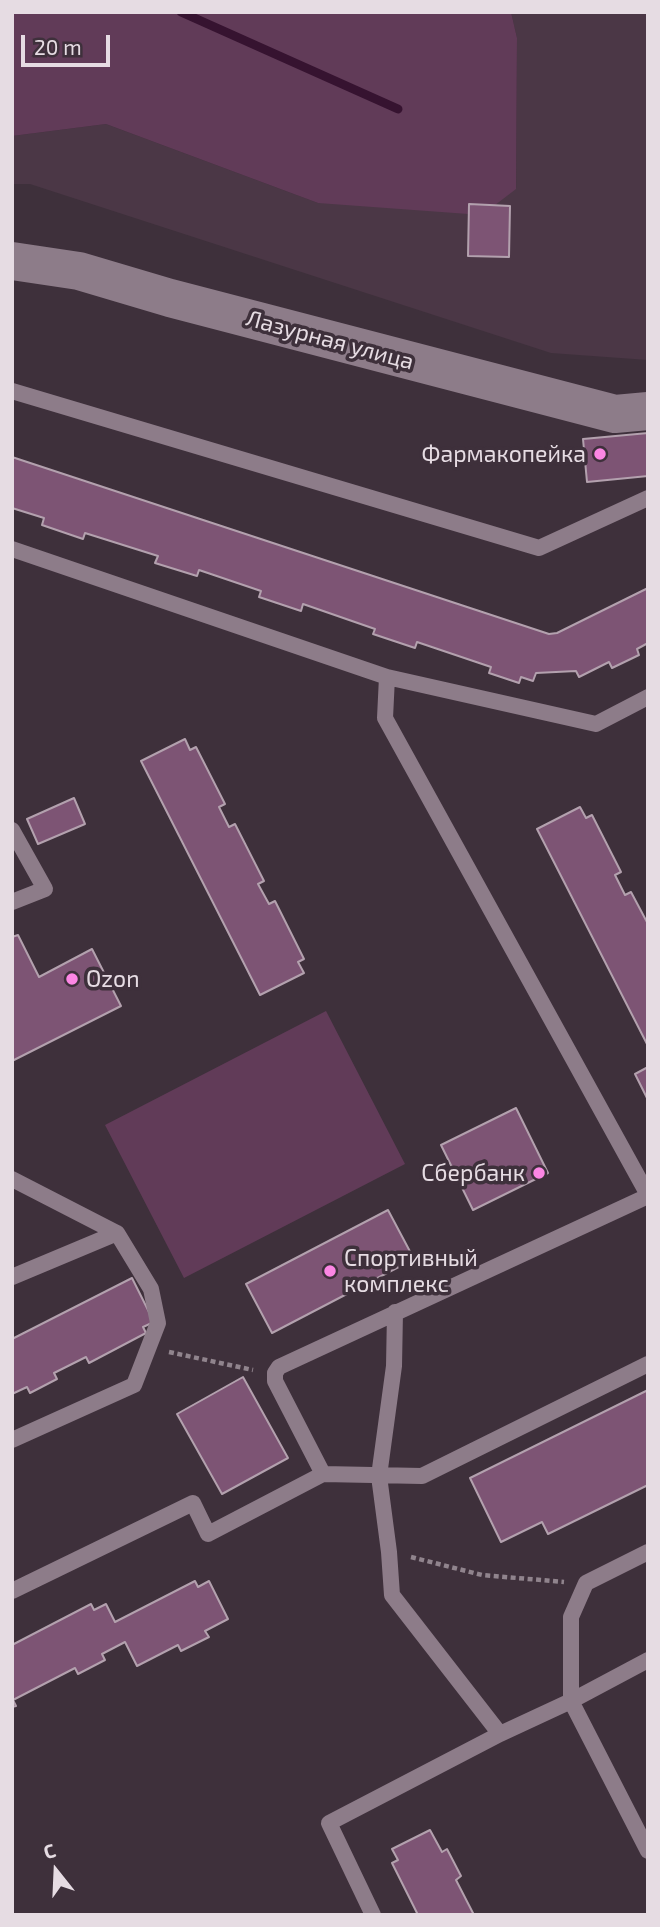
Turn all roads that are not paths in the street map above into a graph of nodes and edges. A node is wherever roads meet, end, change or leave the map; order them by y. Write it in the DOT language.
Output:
graph roads {
  1 [pos="12,261"];
  2 [pos="12,391"];
  3 [pos="648,411"];
  4 [pos="648,498"];
  5 [pos="12,550"];
  6 [pos="387,677"];
  7 [pos="648,697"];
  8 [pos="12,830"];
  9 [pos="12,902"];
  10 [pos="12,1179"];
  11 [pos="648,1196"];
  12 [pos="117,1233"];
  13 [pos="12,1277"];
  14 [pos="396,1312"];
  15 [pos="648,1364"];
  16 [pos="12,1440"];
  17 [pos="323,1474"];
  18 [pos="379,1476"];
  19 [pos="648,1552"];
  20 [pos="12,1591"];
  21 [pos="648,1660"];
  22 [pos="571,1701"];
  23 [pos="500,1734"];
  24 [pos="648,1851"];
  25 [pos="373,1915"];
  1 -- 3 [label="street, Лазурная улица"];
  2 -- 4 [label="lane"];
  5 -- 6 [label="lane"];
  6 -- 7 [label="lane"];
  6 -- 11 [label="lane"];
  8 -- 9 [label="lane"];
  10 -- 12 [label="lane"];
  11 -- 14 [label="lane"];
  12 -- 13 [label="lane"];
  12 -- 16 [label="lane"];
  14 -- 17 [label="lane"];
  14 -- 18 [label="lane"];
  15 -- 18 [label="lane"];
  17 -- 18 [label="lane"];
  17 -- 20 [label="lane"];
  18 -- 23 [label="lane"];
  19 -- 22 [label="lane"];
  21 -- 22 [label="lane"];
  22 -- 23 [label="lane"];
  22 -- 24 [label="lane"];
  23 -- 25 [label="lane"];
}
